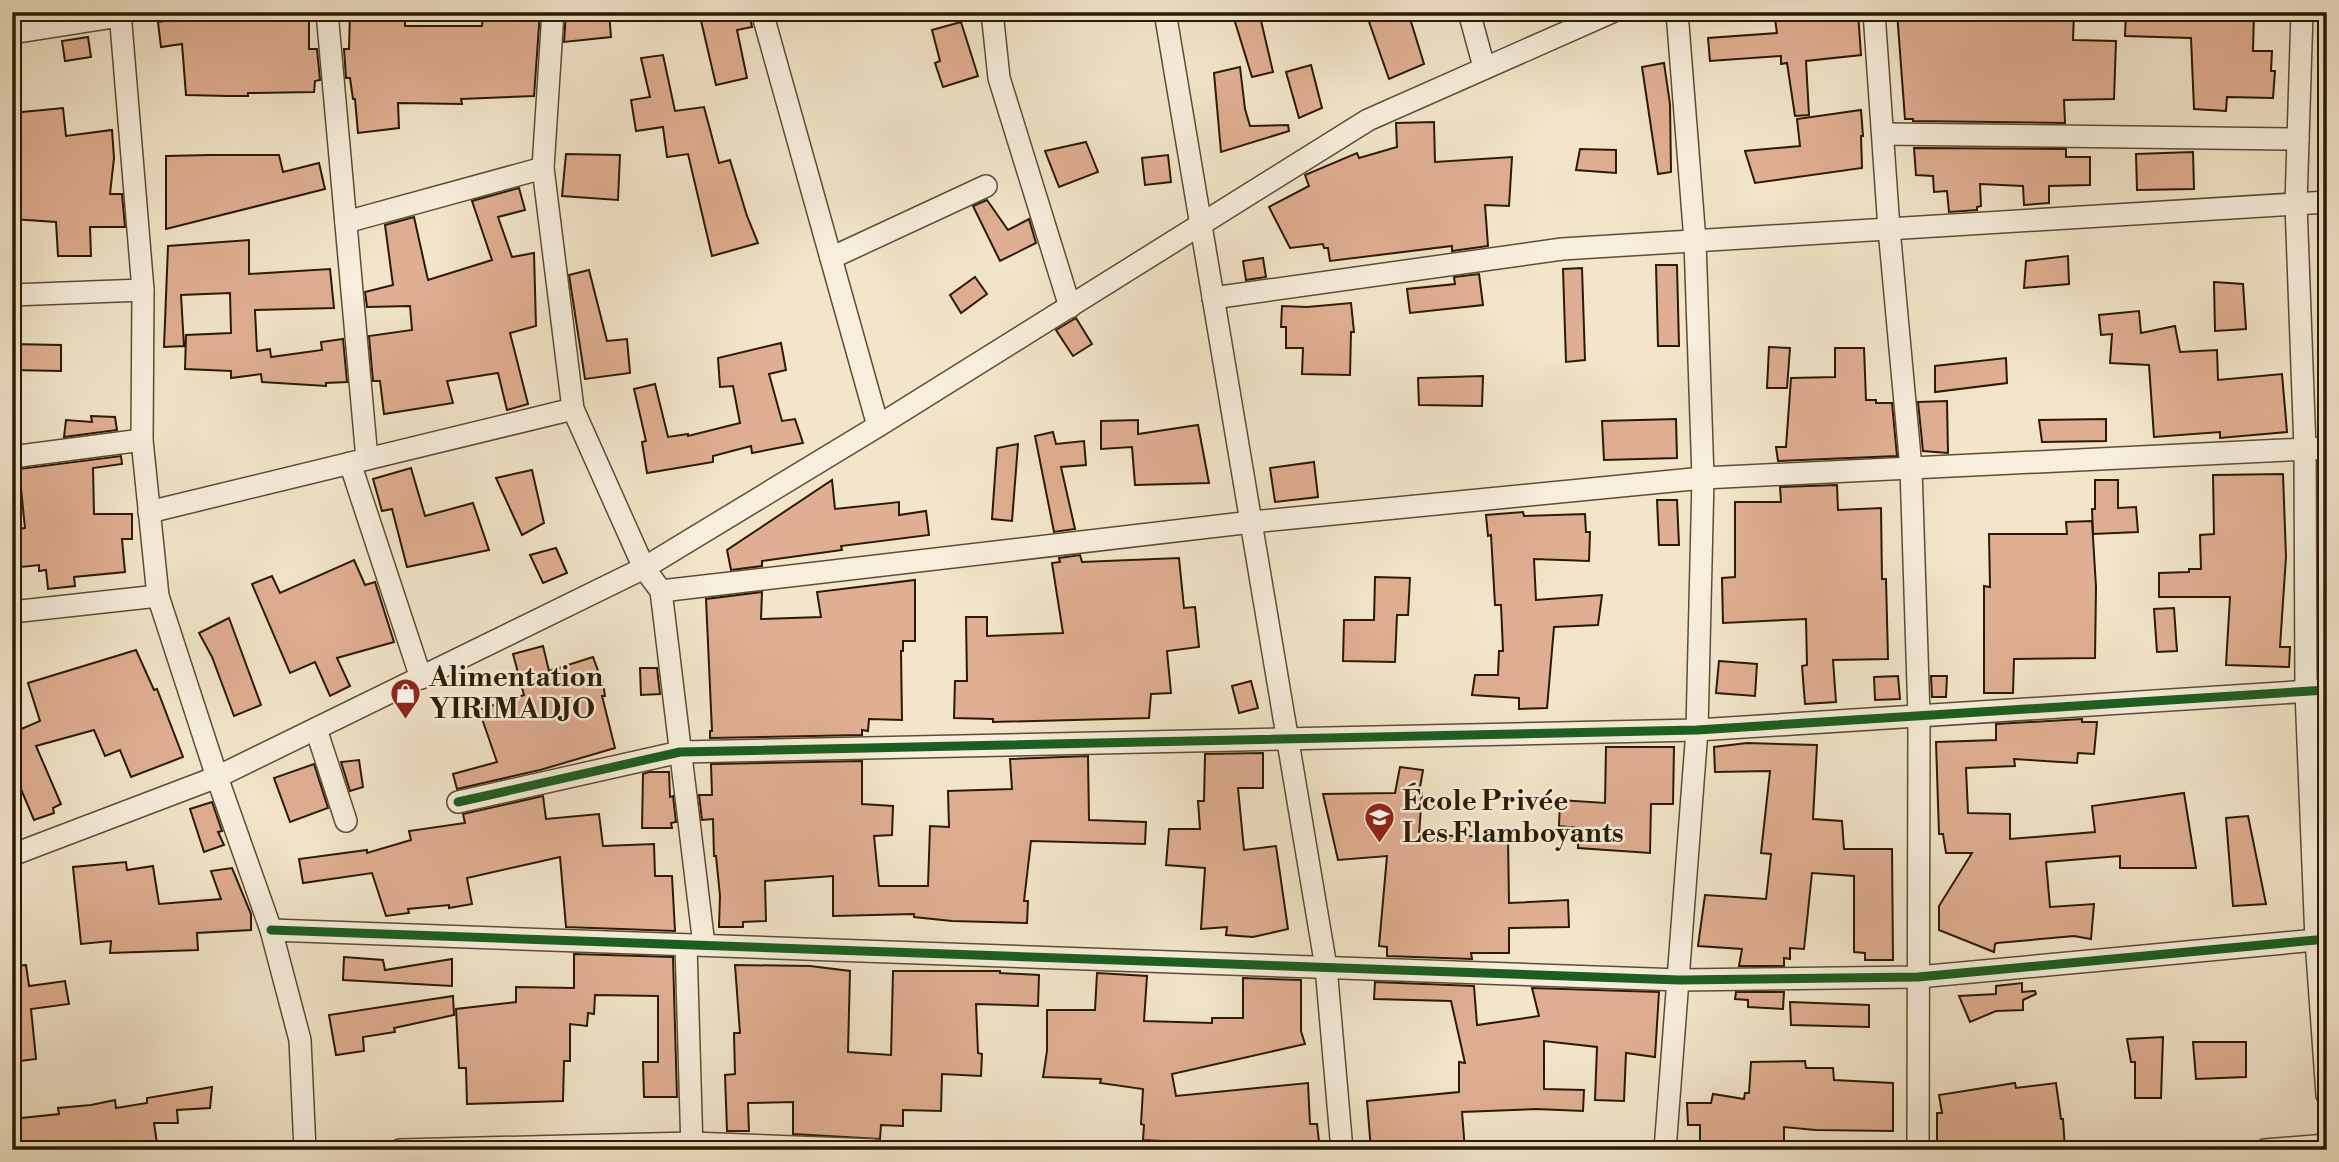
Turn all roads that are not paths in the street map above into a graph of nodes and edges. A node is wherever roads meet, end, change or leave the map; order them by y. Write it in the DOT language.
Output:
graph roads {
  1 [pos="327,12"];
  2 [pos="553,12"];
  3 [pos="762,12"];
  4 [pos="992,12"];
  5 [pos="1165,12"];
  6 [pos="1469,12"];
  7 [pos="1612,12"];
  8 [pos="1677,12"];
  9 [pos="1874,12"];
  10 [pos="2302,12"];
  11 [pos="120,14"];
  12 [pos="12,33"];
  13 [pos="1484,67"];
  14 [pos="1883,135"];
  15 [pos="2298,139"];
  16 [pos="543,169"];
  17 [pos="986,186"];
  18 [pos="2327,202"];
  19 [pos="2295,204"];
  20 [pos="346,222"];
  21 [pos="1201,226"];
  22 [pos="1889,229"];
  23 [pos="1695,241"];
  24 [pos="831,258"];
  25 [pos="143,290"];
  26 [pos="12,295"];
  27 [pos="1213,298"];
  28 [pos="1070,307"];
  29 [pos="573,409"];
  30 [pos="878,426"];
  31 [pos="142,440"];
  32 [pos="2327,448"];
  33 [pos="2305,449"];
  34 [pos="12,457"];
  35 [pos="359,461"];
  36 [pos="1911,468"];
  37 [pos="1703,478"];
  38 [pos="149,512"];
  39 [pos="1252,522"];
  40 [pos="643,568"];
  41 [pos="661,592"];
  42 [pos="158,596"];
  43 [pos="12,612"];
  44 [pos="421,678"];
  45 [pos="2317,691"];
  46 [pos="1919,716"];
  47 [pos="316,729"];
  48 [pos="1697,730"];
  49 [pos="1289,739"];
  50 [pos="680,752"];
  51 [pos="217,778"];
  52 [pos="458,802"];
  53 [pos="346,821"];
  54 [pos="12,855"];
  55 [pos="271,930"];
  56 [pos="2321,939"];
  57 [pos="695,945"];
  58 [pos="1326,967"];
  59 [pos="1918,977"];
  60 [pos="1680,980"];
  61 [pos="2327,1095"];
  62 [pos="2327,1144"];
  63 [pos="692,1146"];
  64 [pos="455,1149"];
  65 [pos="305,1150"];
  66 [pos="400,1150"];
  67 [pos="822,1150"];
  68 [pos="874,1150"];
  69 [pos="1342,1150"];
  70 [pos="1665,1150"];
  71 [pos="1918,1150"];
  72 [pos="2265,1150"];
  1 -- 20 [label="street"];
  2 -- 16 [label="street"];
  3 -- 24 [label="street"];
  4 -- 28 [label="street"];
  5 -- 21 [label="street"];
  6 -- 13 [label="street"];
  7 -- 13 [label="street"];
  8 -- 23 [label="street"];
  9 -- 14 [label="street"];
  10 -- 15 [label="street"];
  11 -- 12 [label="street"];
  11 -- 25 [label="street"];
  13 -- 21 [label="street"];
  14 -- 15 [label="street"];
  14 -- 22 [label="street"];
  15 -- 19 [label="street"];
  16 -- 20 [label="street"];
  16 -- 29 [label="street"];
  17 -- 24 [label="street"];
  18 -- 19 [label="street"];
  19 -- 22 [label="street"];
  19 -- 33 [label="street"];
  20 -- 35 [label="street"];
  21 -- 27 [label="street"];
  21 -- 28 [label="street"];
  22 -- 23 [label="street"];
  22 -- 36 [label="street"];
  23 -- 27 [label="street"];
  23 -- 37 [label="street"];
  24 -- 30 [label="street"];
  25 -- 26 [label="street"];
  25 -- 31 [label="street"];
  27 -- 39 [label="street"];
  28 -- 30 [label="street"];
  29 -- 35 [label="street"];
  29 -- 40 [label="street"];
  30 -- 40 [label="street"];
  31 -- 34 [label="street"];
  31 -- 38 [label="street"];
  32 -- 33 [label="street"];
  33 -- 36 [label="street"];
  33 -- 45 [label="street"];
  35 -- 38 [label="street"];
  35 -- 44 [label="street"];
  36 -- 37 [label="street"];
  36 -- 46 [label="street"];
  37 -- 39 [label="street"];
  37 -- 48 [label="street"];
  38 -- 42 [label="street"];
  39 -- 41 [label="street"];
  39 -- 49 [label="street"];
  40 -- 41 [label="street"];
  40 -- 44 [label="street"];
  41 -- 50 [label="street"];
  42 -- 43 [label="street"];
  42 -- 51 [label="street"];
  44 -- 47 [label="street"];
  45 -- 46 [label="street"];
  45 -- 56 [label="street"];
  46 -- 48 [label="street"];
  46 -- 59 [label="street"];
  47 -- 51 [label="street"];
  47 -- 53 [label="street"];
  48 -- 49 [label="street"];
  48 -- 60 [label="street"];
  49 -- 50 [label="street"];
  49 -- 58 [label="street"];
  50 -- 52 [label="street"];
  50 -- 57 [label="street"];
  51 -- 54 [label="street"];
  51 -- 55 [label="street"];
  55 -- 57 [label="street"];
  55 -- 65 [label="street"];
  56 -- 59 [label="street"];
  56 -- 61 [label="street"];
  57 -- 58 [label="street"];
  57 -- 63 [label="street"];
  58 -- 60 [label="street"];
  58 -- 69 [label="street"];
  59 -- 60 [label="street"];
  59 -- 71 [label="street"];
  60 -- 70 [label="street"];
  62 -- 72 [label="street"];
  63 -- 64 [label="street"];
  63 -- 67 [label="street"];
  64 -- 66 [label="street"];
  67 -- 68 [label="street"];
}
